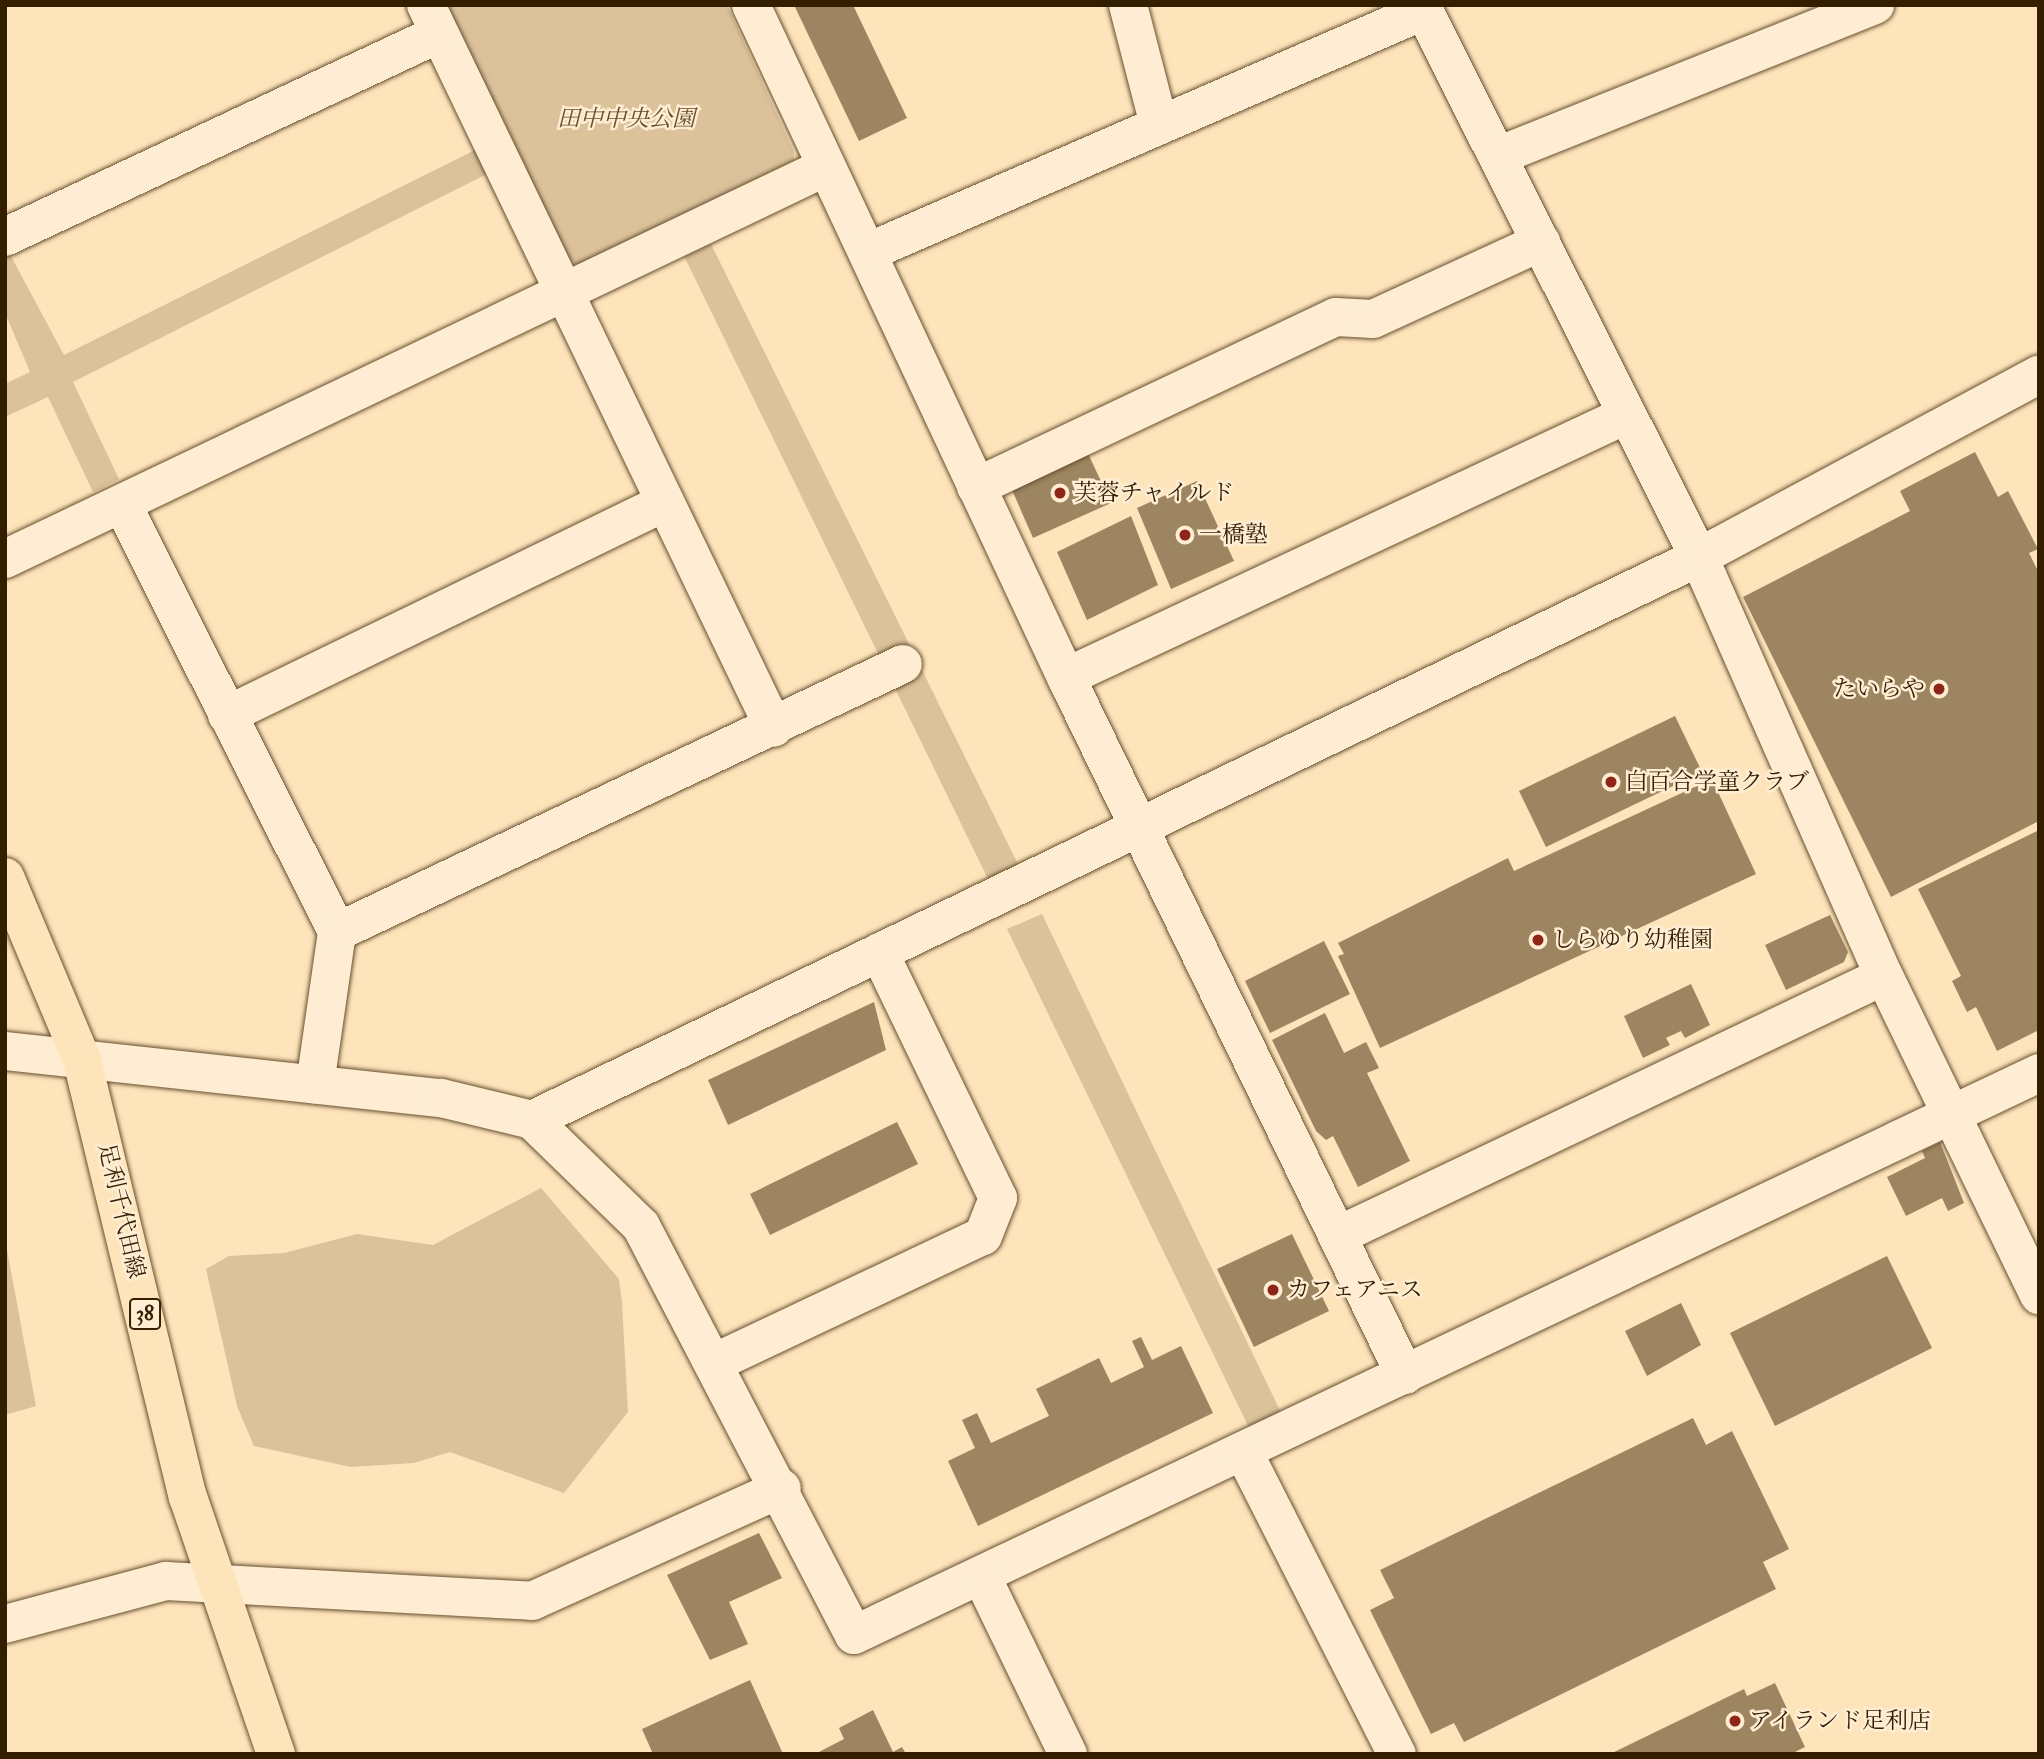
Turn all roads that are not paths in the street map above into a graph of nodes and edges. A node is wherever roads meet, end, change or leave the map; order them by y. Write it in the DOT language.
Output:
graph roads {
  1 [pos="751,5"];
  2 [pos="1128,5"];
  3 [pos="1875,5"];
  4 [pos="1422,8"];
  5 [pos="433,20"];
  6 [pos="1159,125"];
  7 [pos="1500,155"];
  8 [pos="826,167"];
  9 [pos="5,237"];
  10 [pos="1541,242"];
  11 [pos="868,252"];
  12 [pos="562,293"];
  13 [pos="2039,375"];
  14 [pos="1626,415"];
  15 [pos="976,487"];
  16 [pos="665,502"];
  17 [pos="122,504"];
  18 [pos="1699,557"];
  19 [pos="5,559"];
  20 [pos="903,664"];
  21 [pos="1066,677"];
  22 [pos="227,715"];
  23 [pos="774,728"];
  24 [pos="1141,827"];
  25 [pos="5,877"];
  26 [pos="337,932"];
  27 [pos="879,952"];
  28 [pos="1884,976"];
  29 [pos="5,1051"];
  30 [pos="82,1060"];
  31 [pos="2039,1073"];
  32 [pos="315,1084"];
  33 [pos="1951,1116"];
  34 [pos="532,1120"];
  35 [pos="1339,1235"];
  36 [pos="2039,1295"];
  37 [pos="716,1362"];
  38 [pos="1405,1375"];
  39 [pos="1243,1451"];
  40 [pos="782,1488"];
  41 [pos="981,1575"];
  42 [pos="212,1581"];
  43 [pos="5,1624"];
  44 [pos="276,1754"];
  45 [pos="1068,1754"];
  46 [pos="1397,1754"];
  1 -- 8 [label="street"];
  2 -- 6 [label="street"];
  3 -- 7 [label="street"];
  4 -- 6 [label="street"];
  4 -- 7 [label="street"];
  5 -- 9 [label="street"];
  5 -- 12 [label="street"];
  6 -- 11 [label="street"];
  7 -- 10 [label="street"];
  8 -- 11 [label="street"];
  8 -- 12 [label="street"];
  10 -- 14 [label="street"];
  10 -- 15 [label="street"];
  11 -- 15 [label="street"];
  12 -- 16 [label="street"];
  12 -- 17 [label="street"];
  13 -- 18 [label="street"];
  14 -- 18 [label="street"];
  14 -- 21 [label="street"];
  15 -- 21 [label="street"];
  16 -- 22 [label="street"];
  16 -- 23 [label="street"];
  17 -- 19 [label="street"];
  17 -- 22 [label="street"];
  18 -- 24 [label="street"];
  18 -- 28 [label="street"];
  20 -- 23 [label="street"];
  21 -- 24 [label="street"];
  22 -- 26 [label="street"];
  23 -- 26 [label="street"];
  24 -- 27 [label="street"];
  24 -- 35 [label="street"];
  25 -- 30 [label="main road, 足利千代田線 / 38"];
  26 -- 32 [label="street"];
  27 -- 34 [label="street"];
  27 -- 37 [label="street"];
  28 -- 33 [label="street"];
  28 -- 35 [label="street"];
  29 -- 30 [label="street"];
  30 -- 32 [label="street"];
  30 -- 42 [label="main road, 足利千代田線 / 38"];
  31 -- 33 [label="street"];
  32 -- 34 [label="street"];
  33 -- 36 [label="street"];
  33 -- 38 [label="street"];
  34 -- 37 [label="street"];
  35 -- 38 [label="street"];
  37 -- 40 [label="street"];
  38 -- 39 [label="street"];
  39 -- 41 [label="street"];
  39 -- 46 [label="street"];
  40 -- 41 [label="street"];
  40 -- 42 [label="street"];
  41 -- 45 [label="street"];
  42 -- 43 [label="street"];
  42 -- 44 [label="main road, 足利千代田線 / 38"];
}
